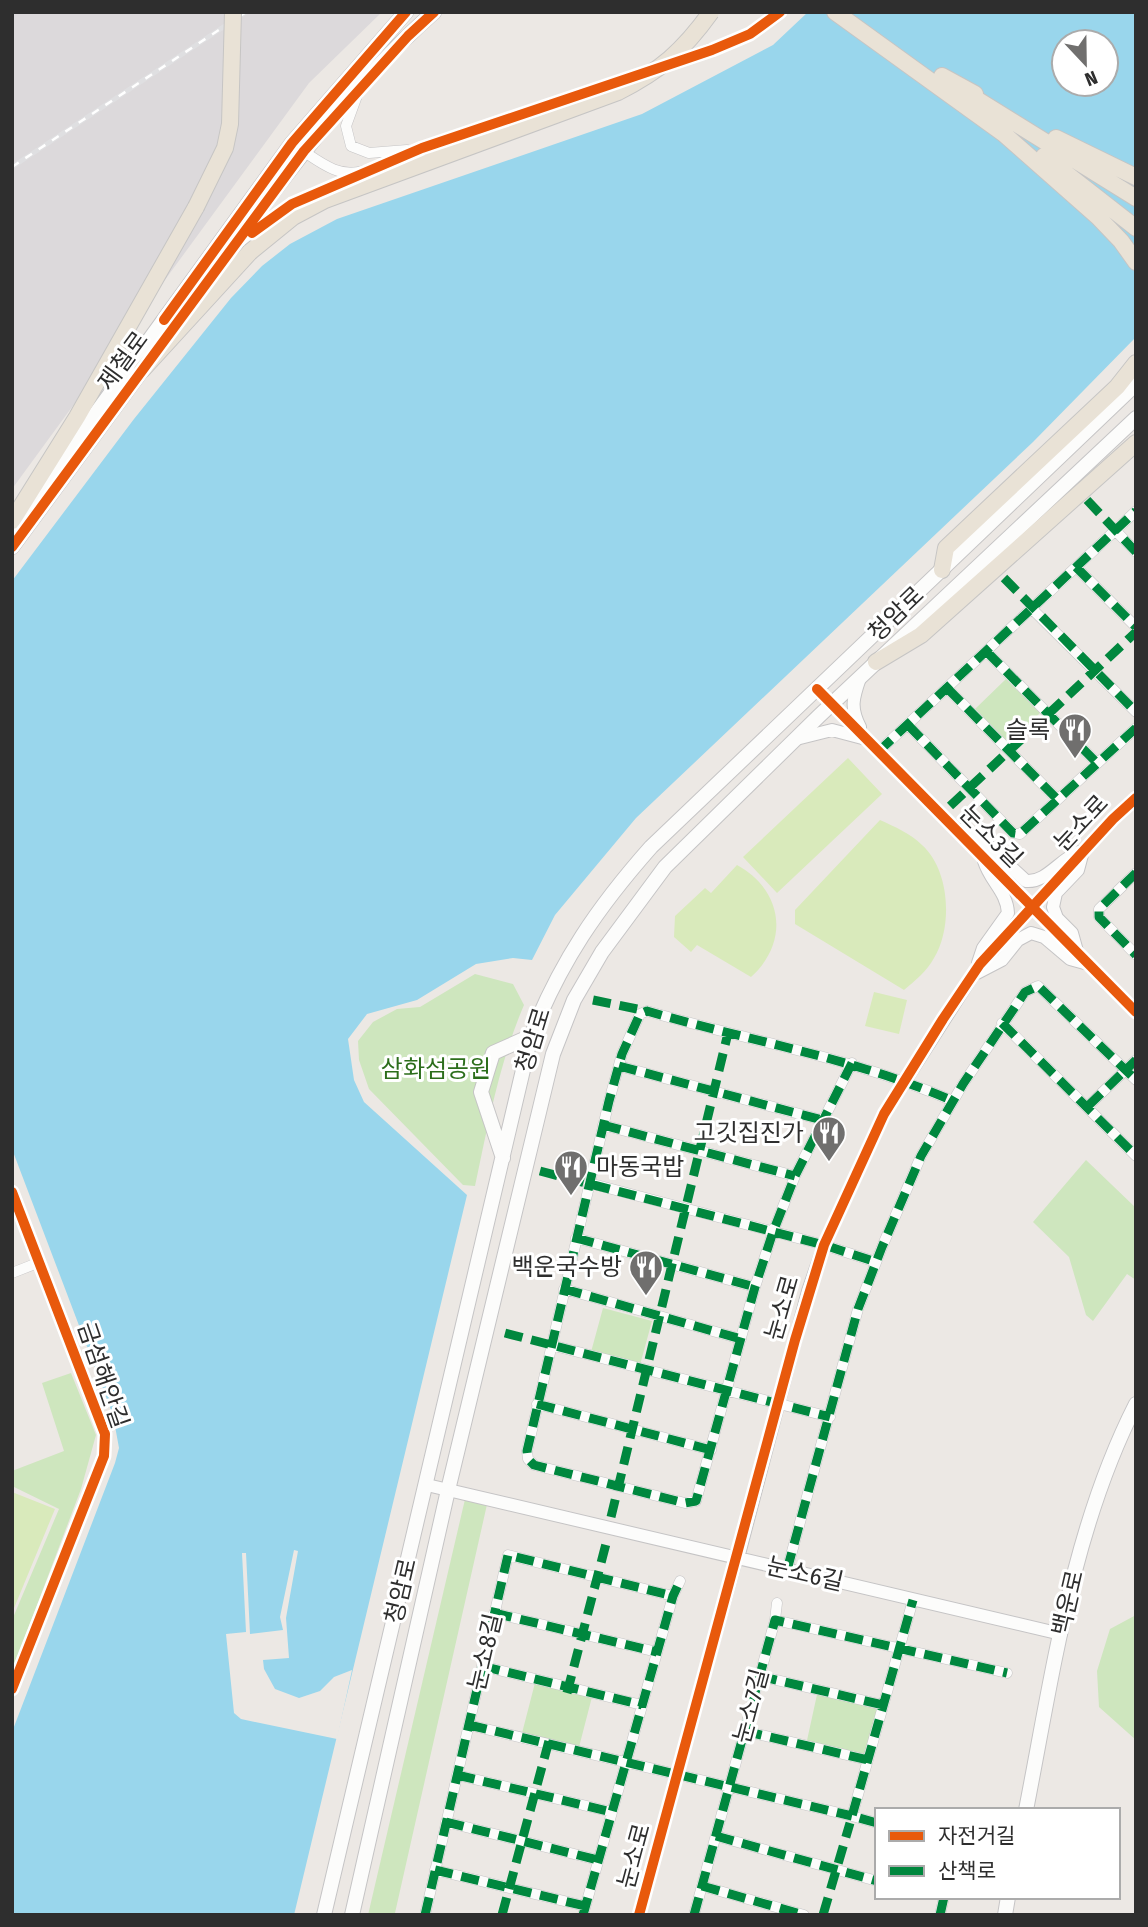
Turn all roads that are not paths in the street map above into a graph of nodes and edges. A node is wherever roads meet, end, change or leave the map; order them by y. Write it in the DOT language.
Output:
graph roads {
  1 [pos="233,12"];
  2 [pos="406,12"];
  3 [pos="434,12"];
  4 [pos="711,12"];
  5 [pos="780,12"];
  6 [pos="835,12"];
  7 [pos="851,12"];
  8 [pos="370,78"];
  9 [pos="938,79"];
  10 [pos="292,143"];
  11 [pos="422,148"];
  12 [pos="304,152"];
  13 [pos="380,166"];
  14 [pos="1136,177"];
  15 [pos="1136,198"];
  16 [pos="1136,228"];
  17 [pos="228,253"];
  18 [pos="1136,262"];
  19 [pos="1136,363"];
  20 [pos="142,370"];
  21 [pos="1136,384"];
  22 [pos="1136,418"];
  23 [pos="1136,443"];
  24 [pos="1136,511"];
  25 [pos="12,521"];
  26 [pos="1115,530"];
  27 [pos="13,542"];
  28 [pos="1136,552"];
  29 [pos="1076,567"];
  30 [pos="942,570"];
  31 [pos="1032,609"];
  32 [pos="1136,627"];
  33 [pos="987,652"];
  34 [pos="876,662"];
  35 [pos="862,676"];
  36 [pos="817,689"];
  37 [pos="947,689"];
  38 [pos="832,704"];
  39 [pos="1136,712"];
  40 [pos="908,725"];
  41 [pos="1136,727"];
  42 [pos="867,739"];
  43 [pos="795,740"];
  44 [pos="878,752"];
  45 [pos="1096,762"];
  46 [pos="1136,798"];
  47 [pos="1057,799"];
  48 [pos="950,824"];
  49 [pos="1083,851"];
  50 [pos="983,858"];
  51 [pos="1135,875"];
  52 [pos="1032,907"];
  53 [pos="1078,954"];
  54 [pos="1136,955"];
  55 [pos="1088,964"];
  56 [pos="973,974"];
  57 [pos="1136,1013"];
  58 [pos="1002,1023"];
  59 [pos="531,1036"];
  60 [pos="1136,1060"];
  61 [pos="852,1063"];
  62 [pos="619,1066"];
  63 [pos="1126,1070"];
  64 [pos="903,1080"];
  65 [pos="1136,1080"];
  66 [pos="953,1101"];
  67 [pos="1088,1106"];
  68 [pos="822,1120"];
  69 [pos="603,1125"];
  70 [pos="1136,1156"];
  71 [pos="503,1159"];
  72 [pos="795,1176"];
  73 [pos="589,1183"];
  74 [pos="12,1192"];
  75 [pos="773,1232"];
  76 [pos="576,1238"];
  77 [pos="824,1245"];
  78 [pos="40,1262"];
  79 [pos="876,1262"];
  80 [pos="12,1273"];
  81 [pos="755,1286"];
  82 [pos="564,1289"];
  83 [pos="741,1339"];
  84 [pos="551,1345"];
  85 [pos="727,1391"];
  86 [pos="537,1404"];
  87 [pos="778,1404"];
  88 [pos="1136,1404"];
  89 [pos="830,1417"];
  90 [pos="711,1450"];
  91 [pos="427,1485"];
  92 [pos="448,1490"];
  93 [pos="738,1558"];
  94 [pos="787,1570"];
  95 [pos="680,1581"];
  96 [pos="673,1596"];
  97 [pos="913,1600"];
  98 [pos="778,1603"];
  99 [pos="495,1613"];
  100 [pos="775,1620"];
  101 [pos="1061,1634"];
  102 [pos="898,1650"];
  103 [pos="657,1652"];
  104 [pos="482,1666"];
  105 [pos="1007,1674"];
  106 [pos="759,1676"];
  107 [pos="12,1689"];
  108 [pos="642,1705"];
  109 [pos="883,1705"];
  110 [pos="469,1725"];
  111 [pos="744,1731"];
  112 [pos="868,1760"];
  113 [pos="626,1762"];
  114 [pos="457,1775"];
  115 [pos="678,1775"];
  116 [pos="729,1787"];
  117 [pos="1026,1808"];
  118 [pos="612,1812"];
  119 [pos="852,1816"];
  120 [pos="446,1822"];
  121 [pos="875,1822"];
  122 [pos="716,1836"];
  123 [pos="598,1860"];
  124 [pos="435,1870"];
  125 [pos="875,1880"];
  126 [pos="702,1886"];
  127 [pos="584,1911"];
  128 [pos="324,1915"];
  129 [pos="352,1915"];
  130 [pos="425,1915"];
  131 [pos="639,1915"];
  132 [pos="694,1915"];
  133 [pos="804,1915"];
  1 -- 25 [label="highway, bridge"];
  2 -- 10 [label="main road, 제철로"];
  3 -- 8 [label="main road, 제철로"];
  4 -- 20 [label="highway, bridge"];
  5 -- 11 [label="street"];
  6 -- 9 [label="highway"];
  7 -- 9 [label="highway"];
  8 -- 11 [label="street"];
  8 -- 12 [label="main road, 제철로"];
  9 -- 14 [label="highway"];
  9 -- 15 [label="highway"];
  9 -- 16 [label="highway"];
  9 -- 18 [label="highway"];
  10 -- 12 [label="street"];
  10 -- 27 [label="main road, 제철로"];
  11 -- 13 [label="street"];
  12 -- 13 [label="street"];
  12 -- 17 [label="main road, 제철로"];
  13 -- 17 [label="street"];
  17 -- 20 [label="main road, 제철로"];
  19 -- 30 [label="highway"];
  20 -- 27 [label="main road, 제철로"];
  21 -- 30 [label="main road, 청암로"];
  22 -- 34 [label="main road, 청암로"];
  23 -- 34 [label="highway"];
  24 -- 26 [label="street"];
  26 -- 28 [label="street"];
  26 -- 29 [label="street"];
  29 -- 31 [label="street"];
  29 -- 32 [label="street"];
  30 -- 36 [label="main road, 청암로"];
  31 -- 33 [label="street"];
  31 -- 39 [label="street"];
  33 -- 37 [label="street"];
  33 -- 45 [label="street"];
  34 -- 35 [label="main road, 청암로"];
  35 -- 38 [label="main road, 청암로"];
  35 -- 42 [label="street"];
  36 -- 38 [label="street, 눈소3길"];
  36 -- 59 [label="main road, 청암로"];
  37 -- 40 [label="street"];
  37 -- 47 [label="street"];
  38 -- 42 [label="street, 눈소3길"];
  38 -- 43 [label="main road, 청암로"];
  40 -- 44 [label="street"];
  40 -- 47 [label="street"];
  41 -- 45 [label="street"];
  42 -- 43 [label="street"];
  42 -- 44 [label="street, 눈소3길"];
  43 -- 92 [label="main road, 청암로"];
  44 -- 48 [label="street, 눈소3길"];
  45 -- 47 [label="street"];
  46 -- 49 [label="street, 눈소로"];
  48 -- 49 [label="street"];
  48 -- 50 [label="street, 눈소3길"];
  49 -- 52 [label="street, 눈소로"];
  49 -- 53 [label="street"];
  50 -- 52 [label="street, 눈소3길"];
  50 -- 56 [label="street"];
  51 -- 54 [label="street"];
  52 -- 53 [label="street, 눈소3길"];
  52 -- 56 [label="street, 눈소로"];
  53 -- 55 [label="street, 눈소3길"];
  55 -- 56 [label="street"];
  55 -- 57 [label="street, 눈소3길"];
  56 -- 64 [label="street, 눈소로"];
  58 -- 63 [label="street"];
  58 -- 66 [label="street"];
  58 -- 67 [label="street"];
  59 -- 71 [label="main road, 청암로"];
  59 -- 71 [label="main road"];
  60 -- 63 [label="street"];
  61 -- 62 [label="street"];
  61 -- 64 [label="street"];
  61 -- 68 [label="street"];
  62 -- 68 [label="street"];
  62 -- 69 [label="street"];
  63 -- 65 [label="street"];
  63 -- 67 [label="street"];
  64 -- 66 [label="street"];
  64 -- 77 [label="street, 눈소로"];
  66 -- 79 [label="street"];
  67 -- 70 [label="street"];
  68 -- 72 [label="street"];
  69 -- 72 [label="street"];
  69 -- 73 [label="street"];
  71 -- 91 [label="main road, 청암로"];
  72 -- 75 [label="street"];
  73 -- 75 [label="street"];
  73 -- 76 [label="street"];
  74 -- 78 [label="street, 금섬해안길"];
  75 -- 77 [label="street"];
  75 -- 81 [label="street"];
  76 -- 81 [label="street"];
  76 -- 82 [label="street"];
  77 -- 79 [label="street"];
  77 -- 87 [label="street, 눈소로"];
  78 -- 80 [label="street"];
  78 -- 107 [label="street, 금섬해안길"];
  79 -- 89 [label="street"];
  81 -- 83 [label="street"];
  82 -- 83 [label="street"];
  82 -- 84 [label="street"];
  83 -- 85 [label="street"];
  84 -- 85 [label="street"];
  84 -- 86 [label="street"];
  85 -- 87 [label="street"];
  85 -- 90 [label="street"];
  86 -- 90 [label="street"];
  86 -- 90 [label="street"];
  87 -- 89 [label="street"];
  87 -- 93 [label="street, 눈소로"];
  88 -- 101 [label="main road, 백운로"];
  89 -- 94 [label="street"];
  91 -- 92 [label="street, 눈소6길"];
  91 -- 128 [label="main road, 청암로"];
  92 -- 93 [label="street, 눈소6길"];
  92 -- 129 [label="main road, 청암로"];
  93 -- 94 [label="street, 눈소6길"];
  93 -- 115 [label="street, 눈소로"];
  94 -- 97 [label="street, 눈소6길"];
  95 -- 96 [label="street"];
  96 -- 99 [label="street, 눈소8길"];
  96 -- 103 [label="street"];
  97 -- 101 [label="street, 눈소6길"];
  97 -- 102 [label="street"];
  98 -- 100 [label="street, 눈소7길"];
  99 -- 103 [label="street"];
  99 -- 104 [label="street, 눈소8길"];
  100 -- 102 [label="street"];
  100 -- 106 [label="street, 눈소7길"];
  101 -- 117 [label="main road, 백운로"];
  102 -- 105 [label="street"];
  102 -- 109 [label="street"];
  103 -- 108 [label="street"];
  104 -- 108 [label="street"];
  104 -- 110 [label="street, 눈소8길"];
  106 -- 109 [label="street"];
  106 -- 111 [label="street, 눈소7길"];
  108 -- 113 [label="street"];
  109 -- 112 [label="street"];
  110 -- 113 [label="street"];
  110 -- 114 [label="street, 눈소8길"];
  111 -- 112 [label="street"];
  111 -- 116 [label="street, 눈소7길"];
  112 -- 119 [label="street"];
  113 -- 115 [label="street"];
  113 -- 118 [label="street"];
  114 -- 118 [label="street"];
  114 -- 120 [label="street, 눈소8길"];
  115 -- 116 [label="street"];
  115 -- 131 [label="street, 눈소로"];
  116 -- 119 [label="street"];
  116 -- 122 [label="street, 눈소7길"];
  118 -- 123 [label="street"];
  119 -- 121 [label="street"];
  120 -- 123 [label="street"];
  120 -- 124 [label="street, 눈소8길"];
  122 -- 125 [label="street"];
  122 -- 126 [label="street, 눈소7길"];
  123 -- 127 [label="street"];
  124 -- 127 [label="street"];
  124 -- 130 [label="street, 눈소8길"];
  126 -- 132 [label="street, 눈소7길"];
  126 -- 133 [label="street"];
}
